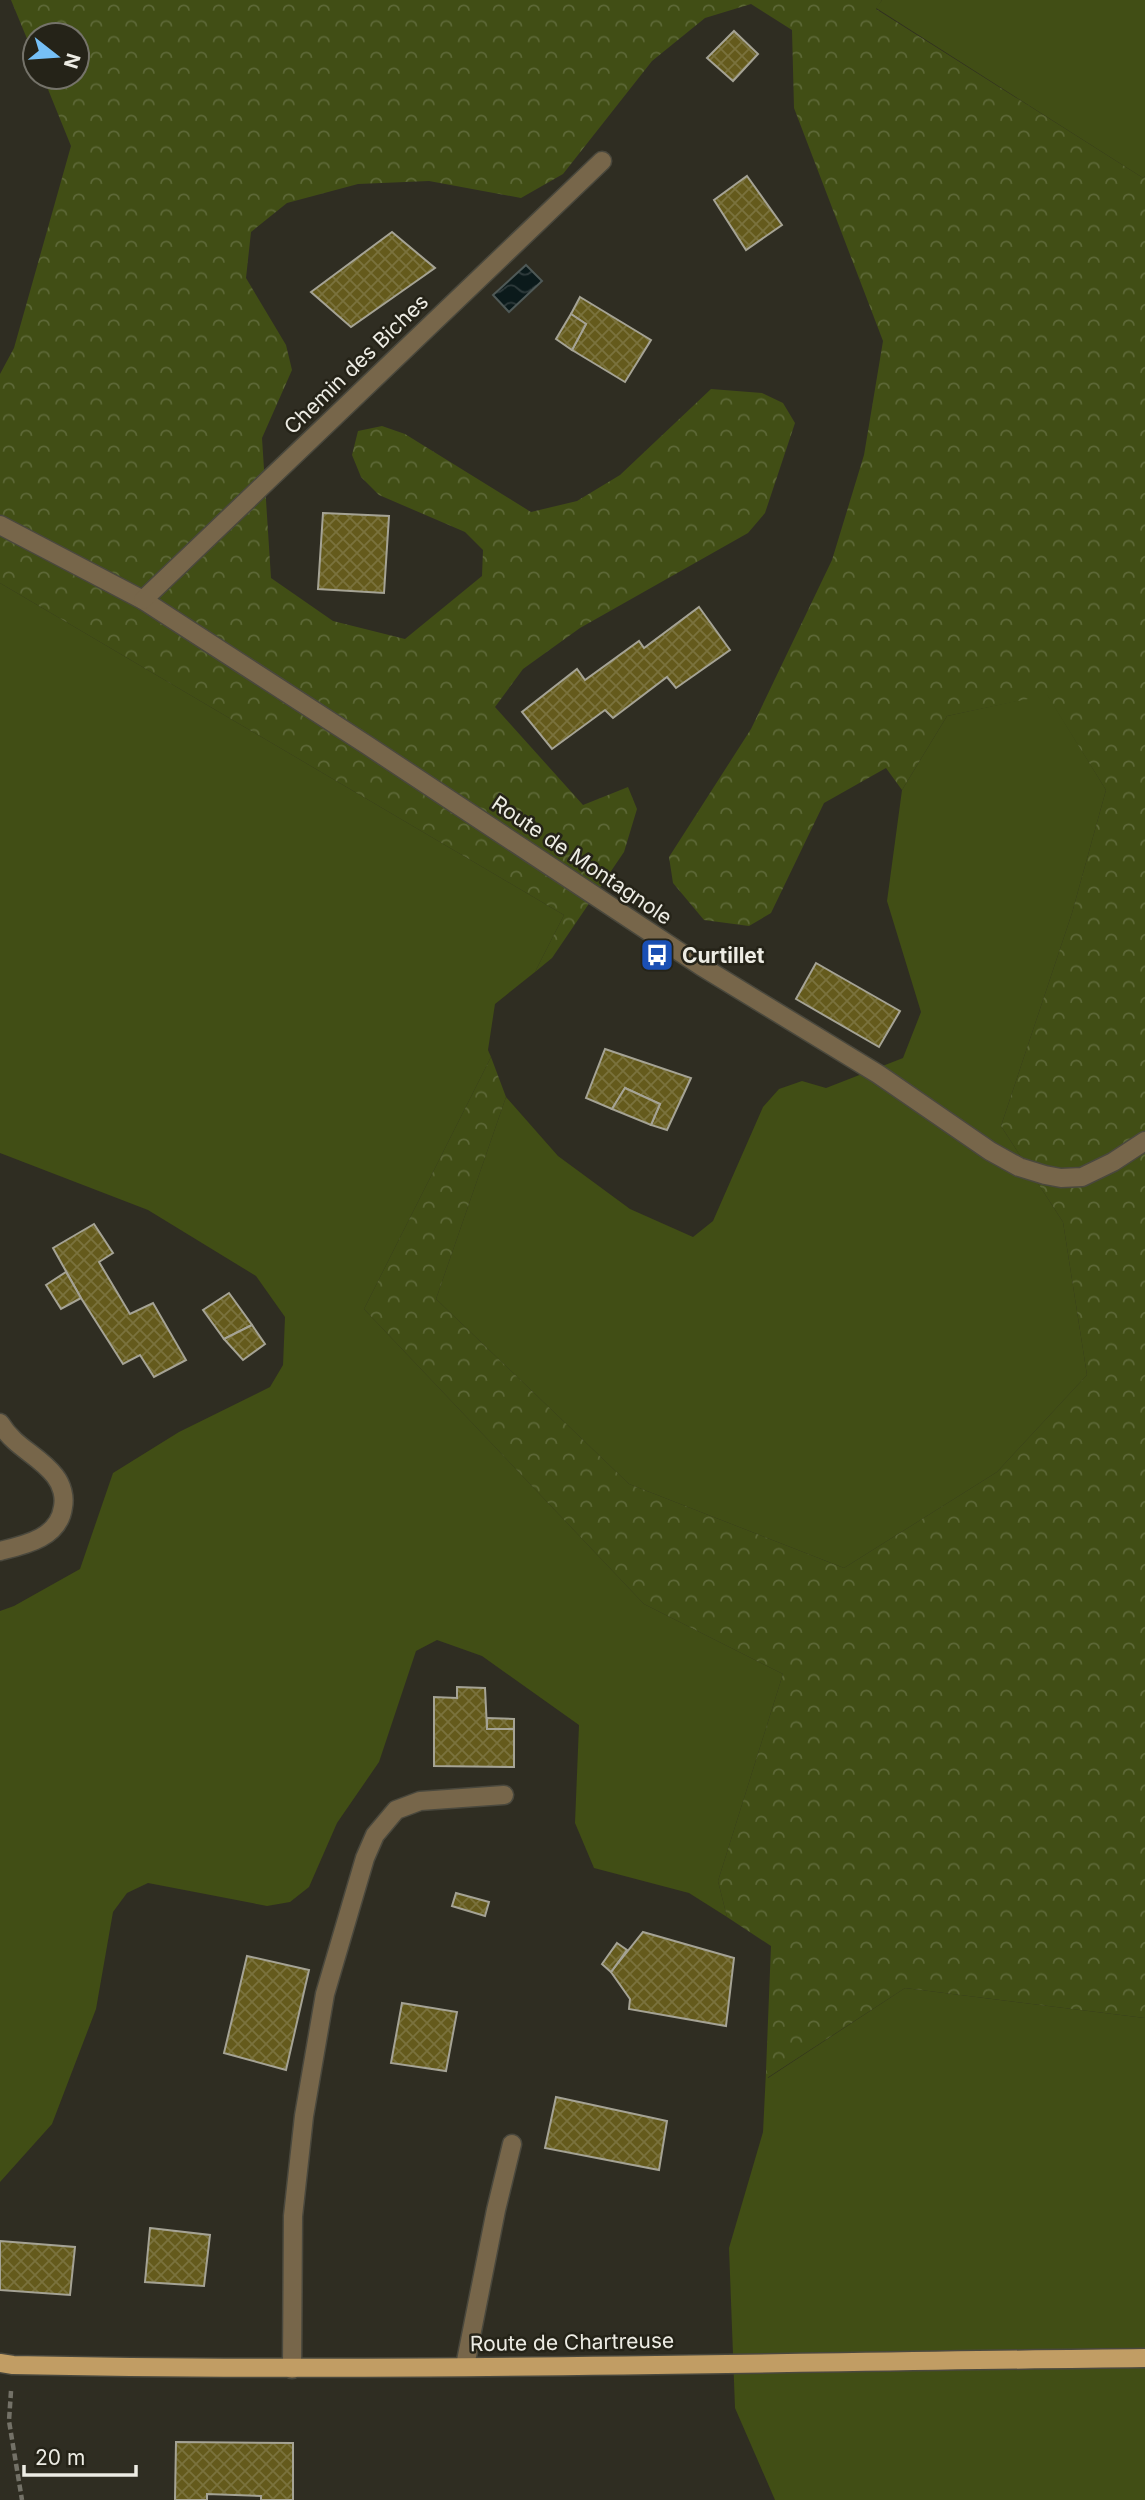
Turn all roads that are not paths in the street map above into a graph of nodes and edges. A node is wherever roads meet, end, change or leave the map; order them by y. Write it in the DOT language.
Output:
graph roads {
  1 [pos="602,161"];
  2 [pos="0,525"];
  3 [pos="143,600"];
  4 [pos="1145,1141"];
  5 [pos="0,1423"];
  6 [pos="0,1551"];
  7 [pos="504,1795"];
  8 [pos="512,2144"];
  9 [pos="1145,2358"];
  10 [pos="7,2364"];
  11 [pos="465,2366"];
  12 [pos="292,2369"];
  1 -- 3 [label="street, Chemin des Biches"];
  2 -- 3 [label="street, Route de Montagnole"];
  3 -- 4 [label="street, Route de Montagnole"];
  5 -- 6 [label="street"];
  7 -- 12 [label="street"];
  8 -- 11 [label="street"];
  9 -- 11 [label="main road, Route de Chartreuse"];
  10 -- 12 [label="main road, Route de Chartreuse"];
  11 -- 12 [label="main road, Route de Chartreuse"];
}
